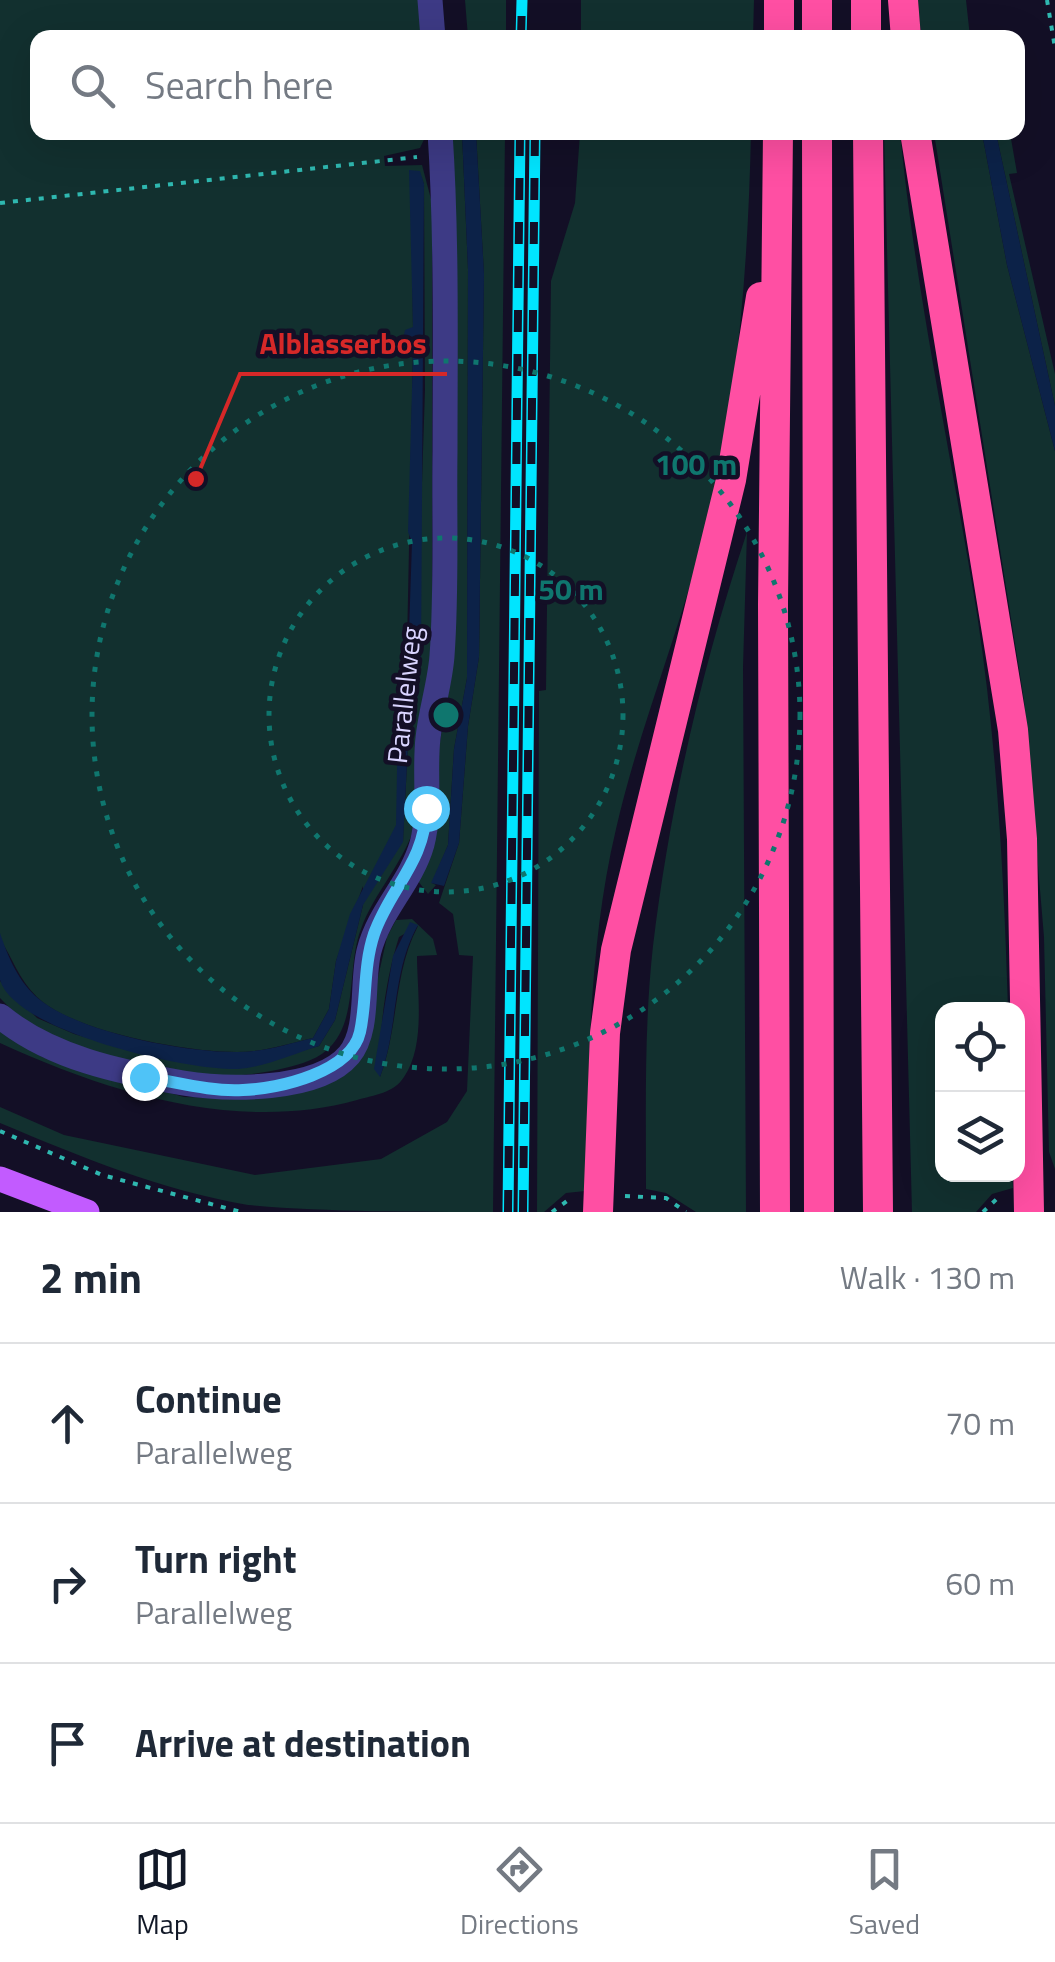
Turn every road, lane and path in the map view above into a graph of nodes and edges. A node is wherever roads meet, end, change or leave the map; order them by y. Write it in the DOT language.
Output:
graph roads {
  1 [pos="430,0"];
  2 [pos="779,0"];
  3 [pos="817,0"];
  4 [pos="866,0"];
  5 [pos="903,0"];
  6 [pos="1048,0"];
  7 [pos="432,30"];
  8 [pos="779,30"];
  9 [pos="817,30"];
  10 [pos="866,30"];
  11 [pos="905,30"];
  12 [pos="1055,48"];
  13 [pos="778,140"];
  14 [pos="817,140"];
  15 [pos="868,140"];
  16 [pos="916,140"];
  17 [pos="441,144"];
  18 [pos="777,198"];
  19 [pos="0,204"];
  20 [pos="0,1016"];
  21 [pos="0,1130"];
  22 [pos="0,1179"];
  23 [pos="86,1212"];
  24 [pos="240,1212"];
  25 [pos="598,1212"];
  26 [pos="775,1212"];
  27 [pos="820,1212"];
  28 [pos="878,1212"];
  29 [pos="1029,1212"];
  1 -- 7 [label="street"];
  2 -- 8 [label="highway"];
  3 -- 9 [label="highway"];
  4 -- 10 [label="highway"];
  5 -- 11 [label="highway"];
  6 -- 12 [label="path"];
  13 -- 18 [label="highway"];
  14 -- 27 [label="highway"];
  15 -- 28 [label="highway"];
  16 -- 29 [label="highway"];
  17 -- 19 [label="path"];
  17 -- 20 [label="street, Parallelweg"];
  18 -- 25 [label="highway"];
  18 -- 26 [label="highway"];
  21 -- 24 [label="path"];
  22 -- 23 [label="main road"];
}
